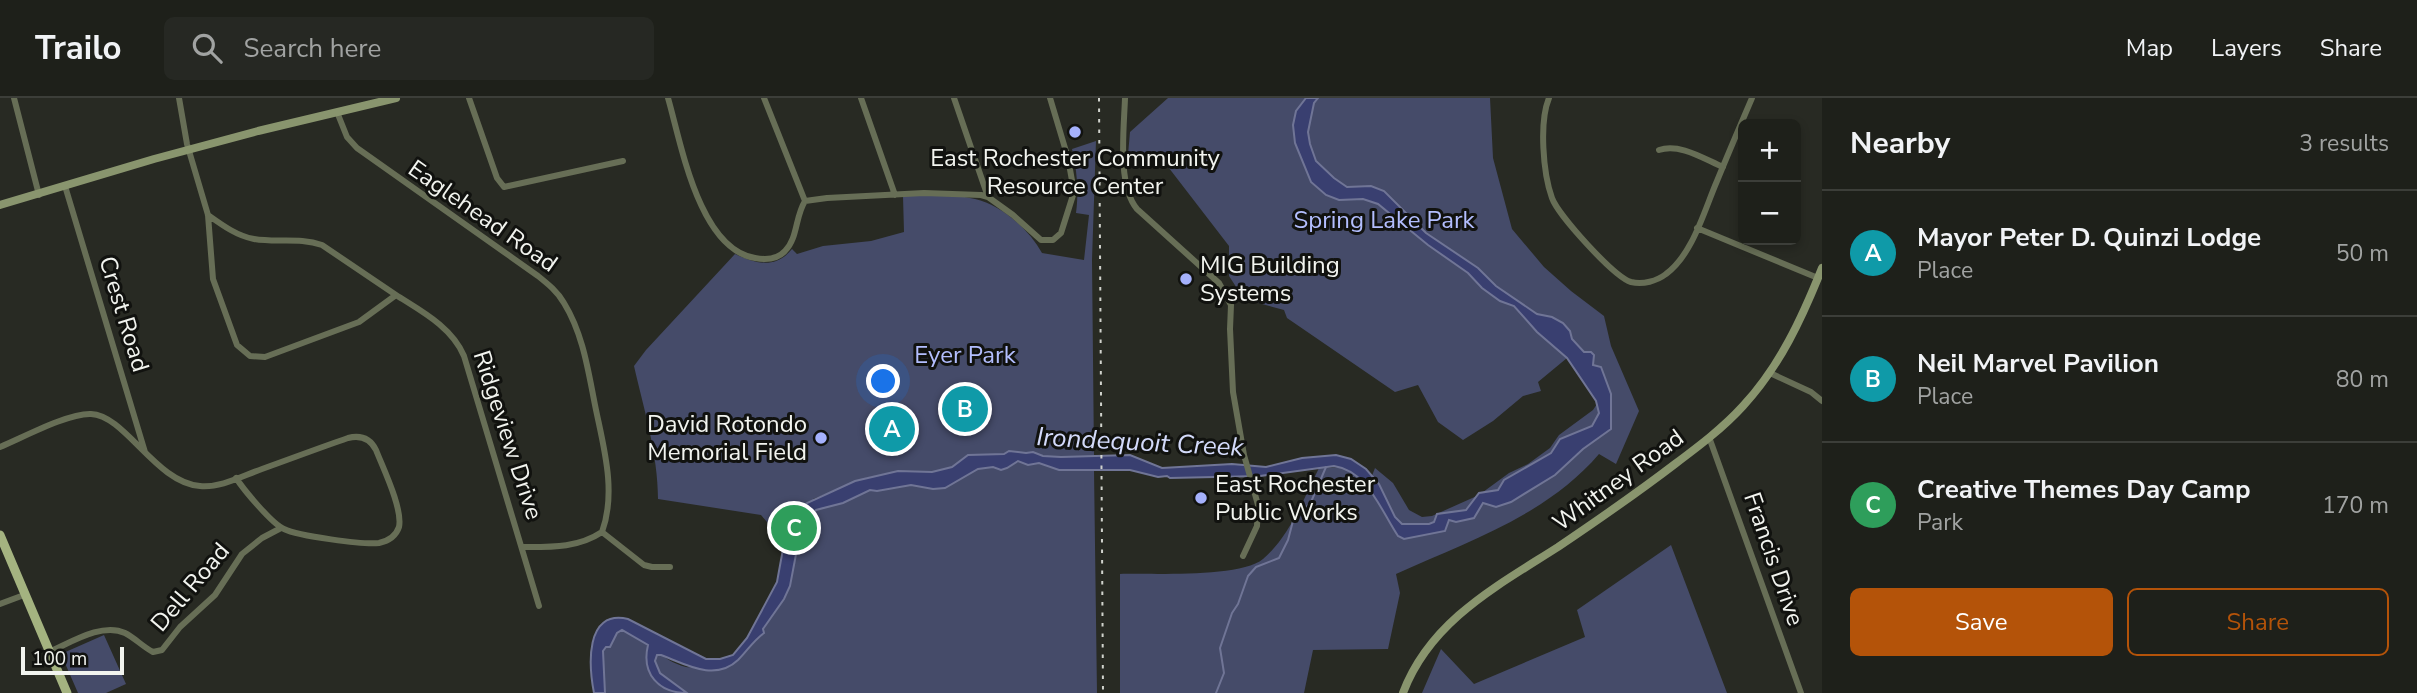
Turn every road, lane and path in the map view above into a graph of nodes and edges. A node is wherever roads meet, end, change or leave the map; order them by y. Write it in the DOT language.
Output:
graph roads {
  1 [pos="14,98"];
  2 [pos="179,98"];
  3 [pos="396,98"];
  4 [pos="469,98"];
  5 [pos="668,98"];
  6 [pos="764,98"];
  7 [pos="861,98"];
  8 [pos="954,98"];
  9 [pos="1050,98"];
  10 [pos="1125,98"];
  11 [pos="1549,98"];
  12 [pos="1752,98"];
  13 [pos="360,102"];
  14 [pos="337,112"];
  15 [pos="189,150"];
  16 [pos="1660,150"];
  17 [pos="623,161"];
  18 [pos="1723,167"];
  19 [pos="65,186"];
  20 [pos="39,195"];
  21 [pos="895,195"];
  22 [pos="988,197"];
  23 [pos="805,201"];
  24 [pos="0,205"];
  25 [pos="208,215"];
  26 [pos="1697,228"];
  27 [pos="1822,268"];
  28 [pos="1818,278"];
  29 [pos="396,295"];
  30 [pos="1770,373"];
  31 [pos="1822,401"];
  32 [pos="1709,437"];
  33 [pos="0,447"];
  34 [pos="146,453"];
  35 [pos="236,478"];
  36 [pos="282,528"];
  37 [pos="602,532"];
  38 [pos="0,535"];
  39 [pos="523,547"];
  40 [pos="1243,556"];
  41 [pos="670,567"];
  42 [pos="24,595"];
  43 [pos="0,604"];
  44 [pos="540,606"];
  45 [pos="49,652"];
  46 [pos="67,693"];
  47 [pos="1403,693"];
  48 [pos="1801,693"];
  1 -- 20 [label="street"];
  2 -- 15 [label="street"];
  3 -- 13 [label="main road"];
  4 -- 17 [label="street"];
  5 -- 23 [label="street"];
  6 -- 23 [label="street"];
  7 -- 21 [label="street"];
  8 -- 22 [label="street"];
  9 -- 22 [label="street"];
  10 -- 40 [label="street"];
  11 -- 26 [label="street"];
  12 -- 18 [label="street"];
  13 -- 14 [label="main road"];
  14 -- 15 [label="main road"];
  14 -- 37 [label="street, Eaglehead Road"];
  15 -- 19 [label="main road"];
  15 -- 25 [label="street"];
  16 -- 18 [label="street"];
  18 -- 26 [label="street"];
  19 -- 20 [label="main road"];
  19 -- 34 [label="street, Crest Road"];
  20 -- 24 [label="main road"];
  21 -- 22 [label="street"];
  21 -- 23 [label="street"];
  25 -- 29 [label="street, Ridgeview Drive"];
  25 -- 29 [label="street"];
  26 -- 28 [label="street"];
  27 -- 28 [label="main road, Whitney Road"];
  28 -- 30 [label="main road, Whitney Road"];
  29 -- 39 [label="street, Ridgeview Drive"];
  30 -- 31 [label="street"];
  30 -- 32 [label="main road, Whitney Road"];
  32 -- 47 [label="main road, Whitney Road"];
  32 -- 48 [label="street, Francis Drive"];
  33 -- 34 [label="street"];
  34 -- 35 [label="street"];
  35 -- 36 [label="street"];
  35 -- 36 [label="street"];
  36 -- 45 [label="street, Dell Road"];
  37 -- 39 [label="street, Ridgeview Drive"];
  37 -- 41 [label="street"];
  38 -- 42 [label="main road"];
  39 -- 44 [label="street, Ridgeview Drive"];
  42 -- 43 [label="street"];
  42 -- 45 [label="main road"];
  45 -- 46 [label="main road"];
}
